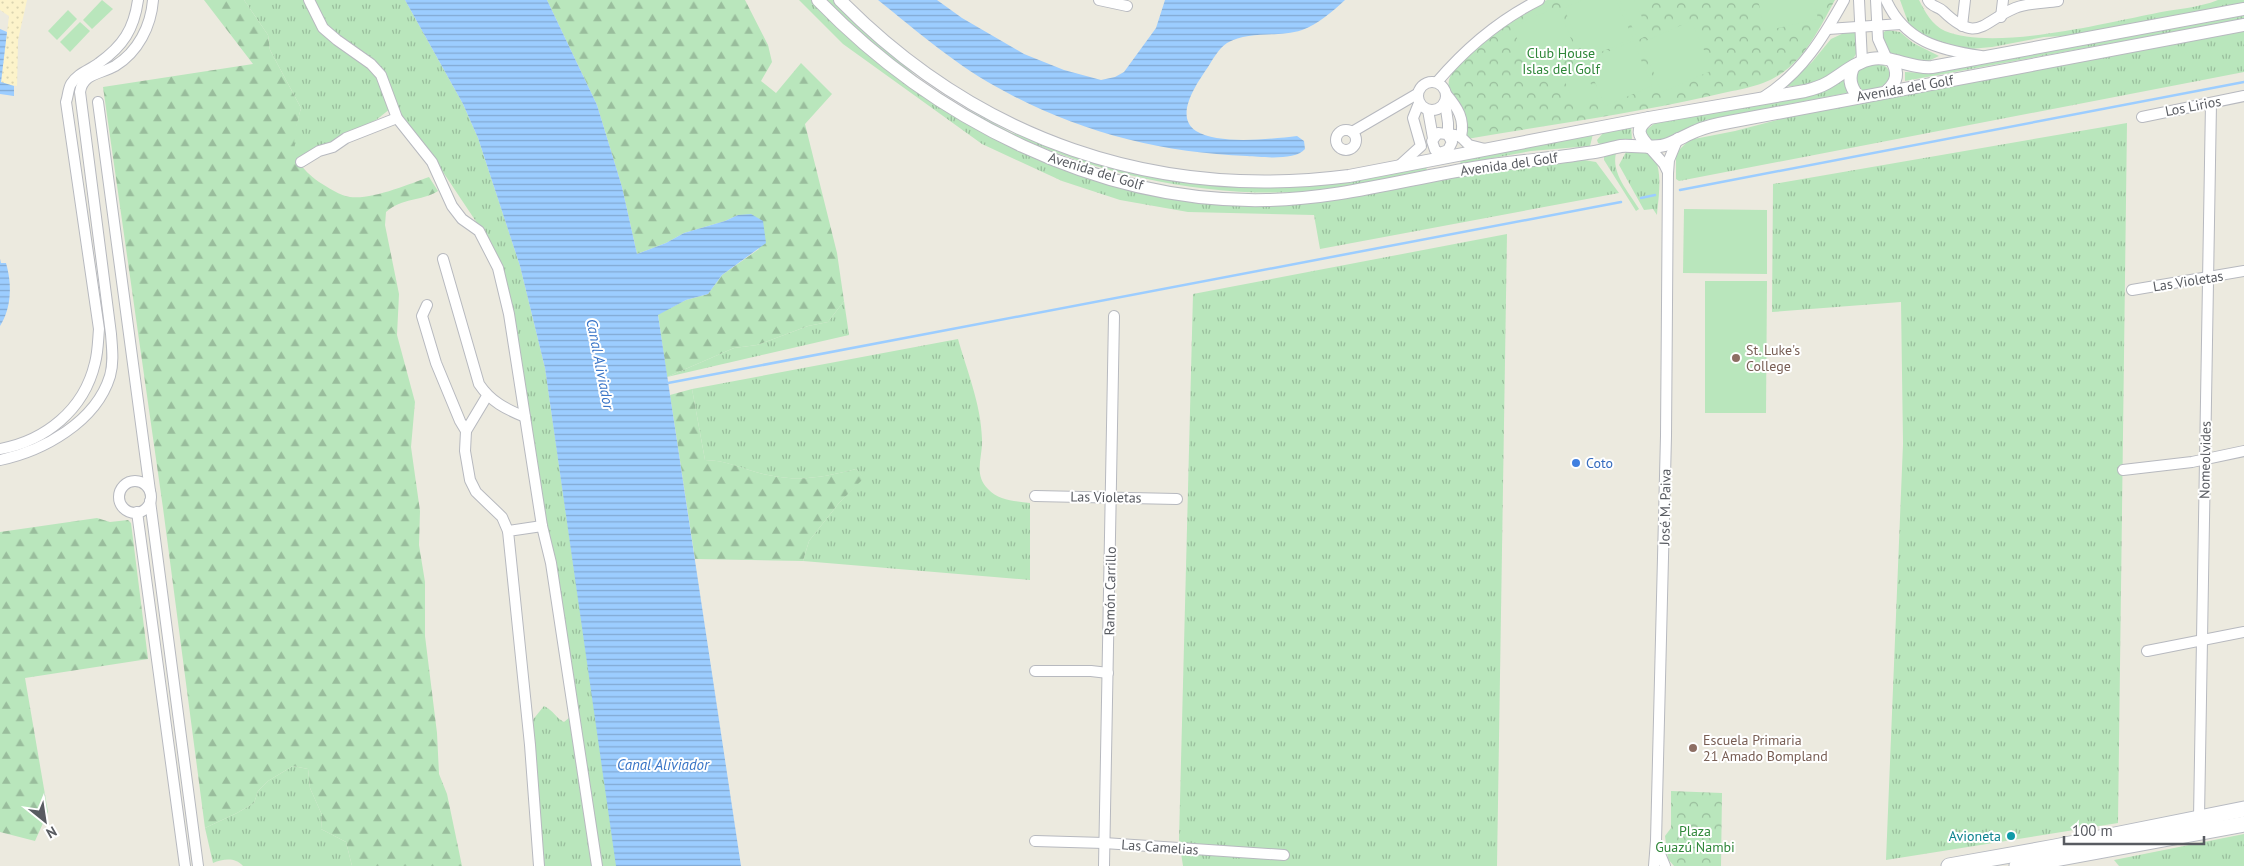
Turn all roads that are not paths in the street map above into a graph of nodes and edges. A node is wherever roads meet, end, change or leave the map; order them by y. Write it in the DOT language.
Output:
graph roads {
  1 [pos="138,0"];
  2 [pos="153,0"];
  3 [pos="309,0"];
  4 [pos="818,0"];
  5 [pos="840,0"];
  6 [pos="1100,0"];
  7 [pos="1538,0"];
  8 [pos="1844,0"];
  9 [pos="1859,0"];
  10 [pos="1876,0"];
  11 [pos="1886,0"];
  12 [pos="1928,0"];
  13 [pos="1965,0"];
  14 [pos="2003,0"];
  15 [pos="2058,1"];
  16 [pos="1127,6"];
  17 [pos="2244,9"];
  18 [pos="2001,17"];
  19 [pos="1901,24"];
  20 [pos="2244,25"];
  21 [pos="1876,26"];
  22 [pos="1962,26"];
  23 [pos="1860,27"];
  24 [pos="1828,29"];
  25 [pos="1987,57"];
  26 [pos="1890,60"];
  27 [pos="1858,64"];
  28 [pos="1437,82"];
  29 [pos="1887,91"];
  30 [pos="1858,96"];
  31 [pos="2244,96"];
  32 [pos="1418,98"];
  33 [pos="1445,98"];
  34 [pos="1762,98"];
  35 [pos="98,102"];
  36 [pos="2211,103"];
  37 [pos="1428,110"];
  38 [pos="2142,116"];
  39 [pos="397,118"];
  40 [pos="1649,118"];
  41 [pos="1352,132"];
  42 [pos="1448,135"];
  43 [pos="1433,138"];
  44 [pos="1460,138"];
  45 [pos="1678,138"];
  46 [pos="1421,146"];
  47 [pos="1649,147"];
  48 [pos="1491,150"];
  49 [pos="1450,153"];
  50 [pos="1435,155"];
  51 [pos="301,162"];
  52 [pos="1399,166"];
  53 [pos="1453,172"];
  54 [pos="1668,173"];
  55 [pos="1437,175"];
  56 [pos="443,259"];
  57 [pos="2244,271"];
  58 [pos="2208,278"];
  59 [pos="2132,290"];
  60 [pos="426,305"];
  61 [pos="1114,316"];
  62 [pos="94,369"];
  63 [pos="109,377"];
  64 [pos="487,396"];
  65 [pos="79,398"];
  66 [pos="90,408"];
  67 [pos="525,417"];
  68 [pos="466,431"];
  69 [pos="0,449"];
  70 [pos="2244,451"];
  71 [pos="2205,459"];
  72 [pos="0,460"];
  73 [pos="2123,470"];
  74 [pos="150,496"];
  75 [pos="1035,496"];
  76 [pos="1112,497"];
  77 [pos="1178,499"];
  78 [pos="137,512"];
  79 [pos="542,526"];
  80 [pos="508,531"];
  81 [pos="2244,632"];
  82 [pos="2202,640"];
  83 [pos="2147,651"];
  84 [pos="1035,671"];
  85 [pos="1108,673"];
  86 [pos="184,763"];
  87 [pos="171,765"];
  88 [pos="2244,809"];
  89 [pos="2198,818"];
  90 [pos="2244,824"];
  91 [pos="1035,841"];
  92 [pos="1656,841"];
  93 [pos="1104,843"];
  94 [pos="1284,855"];
  95 [pos="2057,862"];
  96 [pos="184,866"];
  97 [pos="198,866"];
  98 [pos="539,866"];
  99 [pos="597,866"];
  100 [pos="1104,866"];
  101 [pos="1654,866"];
  102 [pos="1665,866"];
  103 [pos="1949,866"];
  104 [pos="2017,866"];
  1 -- 62 [label="street"];
  2 -- 63 [label="street"];
  3 -- 39 [label="street"];
  4 -- 55 [label="street, Avenida del Golf"];
  5 -- 52 [label="street, Avenida del Golf"];
  6 -- 16 [label="street"];
  7 -- 28 [label="street"];
  8 -- 24 [label="street"];
  9 -- 23 [label="street"];
  10 -- 21 [label="street"];
  11 -- 19 [label="street"];
  12 -- 22 [label="street"];
  13 -- 22 [label="street"];
  14 -- 18 [label="street"];
  15 -- 18 [label="street"];
  17 -- 25 [label="street, Avenida del Golf"];
  18 -- 22 [label="street"];
  19 -- 21 [label="street"];
  19 -- 25 [label="street"];
  20 -- 29 [label="street, Avenida del Golf"];
  21 -- 23 [label="street"];
  21 -- 26 [label="street"];
  23 -- 24 [label="street"];
  23 -- 27 [label="street"];
  24 -- 34 [label="street"];
  25 -- 26 [label="street, Avenida del Golf"];
  26 -- 27 [label="street, Avenida del Golf"];
  26 -- 29 [label="street"];
  27 -- 30 [label="street"];
  27 -- 34 [label="street, Avenida del Golf"];
  28 -- 32 [label="street"];
  28 -- 33 [label="street"];
  29 -- 30 [label="street, Avenida del Golf"];
  30 -- 45 [label="street, Avenida del Golf"];
  31 -- 36 [label="street, Los Lirios"];
  32 -- 37 [label="street"];
  32 -- 41 [label="street"];
  32 -- 46 [label="street"];
  33 -- 37 [label="street"];
  33 -- 42 [label="street"];
  33 -- 44 [label="street"];
  34 -- 40 [label="street, Avenida del Golf"];
  35 -- 74 [label="street"];
  36 -- 38 [label="street, Los Lirios"];
  36 -- 58 [label="street, Nomeolvides"];
  37 -- 43 [label="street"];
  39 -- 51 [label="street"];
  39 -- 67 [label="street"];
  40 -- 47 [label="street"];
  40 -- 48 [label="street, Avenida del Golf"];
  42 -- 43 [label="street"];
  42 -- 44 [label="street"];
  42 -- 49 [label="street"];
  43 -- 46 [label="street"];
  43 -- 50 [label="street"];
  44 -- 48 [label="street"];
  45 -- 47 [label="street, Avenida del Golf"];
  45 -- 54 [label="street, José M. Paiva"];
  46 -- 52 [label="street"];
  47 -- 53 [label="street, Avenida del Golf"];
  47 -- 54 [label="street"];
  48 -- 49 [label="street, Avenida del Golf"];
  49 -- 50 [label="street, Avenida del Golf"];
  49 -- 53 [label="street"];
  50 -- 52 [label="street, Avenida del Golf"];
  50 -- 55 [label="street"];
  53 -- 55 [label="street, Avenida del Golf"];
  54 -- 92 [label="street, José M. Paiva"];
  56 -- 64 [label="street"];
  57 -- 58 [label="street, Las Violetas"];
  58 -- 59 [label="street, Las Violetas"];
  58 -- 71 [label="street, Nomeolvides"];
  60 -- 68 [label="street"];
  61 -- 76 [label="street, Ramón Carrillo"];
  62 -- 63 [label="street"];
  62 -- 65 [label="street"];
  63 -- 66 [label="street"];
  64 -- 67 [label="street"];
  64 -- 68 [label="street"];
  65 -- 66 [label="street"];
  65 -- 69 [label="street"];
  66 -- 72 [label="street"];
  67 -- 79 [label="street"];
  68 -- 80 [label="street"];
  70 -- 71 [label="street"];
  71 -- 73 [label="street"];
  71 -- 82 [label="street, Nomeolvides"];
  74 -- 78 [label="street"];
  74 -- 78 [label="street"];
  74 -- 86 [label="street"];
  75 -- 76 [label="street, Las Violetas"];
  76 -- 77 [label="street, Las Violetas"];
  76 -- 85 [label="street, Ramón Carrillo"];
  78 -- 87 [label="street"];
  79 -- 80 [label="street"];
  79 -- 99 [label="street"];
  80 -- 98 [label="street"];
  81 -- 82 [label="street"];
  82 -- 83 [label="street"];
  82 -- 89 [label="street, Nomeolvides"];
  84 -- 85 [label="street"];
  85 -- 93 [label="street, Ramón Carrillo"];
  86 -- 87 [label="street"];
  86 -- 97 [label="street"];
  87 -- 96 [label="street"];
  88 -- 89 [label="main road"];
  89 -- 103 [label="main road"];
  90 -- 95 [label="main road"];
  91 -- 93 [label="street, Las Camelias"];
  92 -- 101 [label="street, José M. Paiva"];
  92 -- 102 [label="street"];
  93 -- 94 [label="street, Las Camelias"];
  93 -- 100 [label="street, Ramón Carrillo"];
  95 -- 104 [label="main road"];
}
